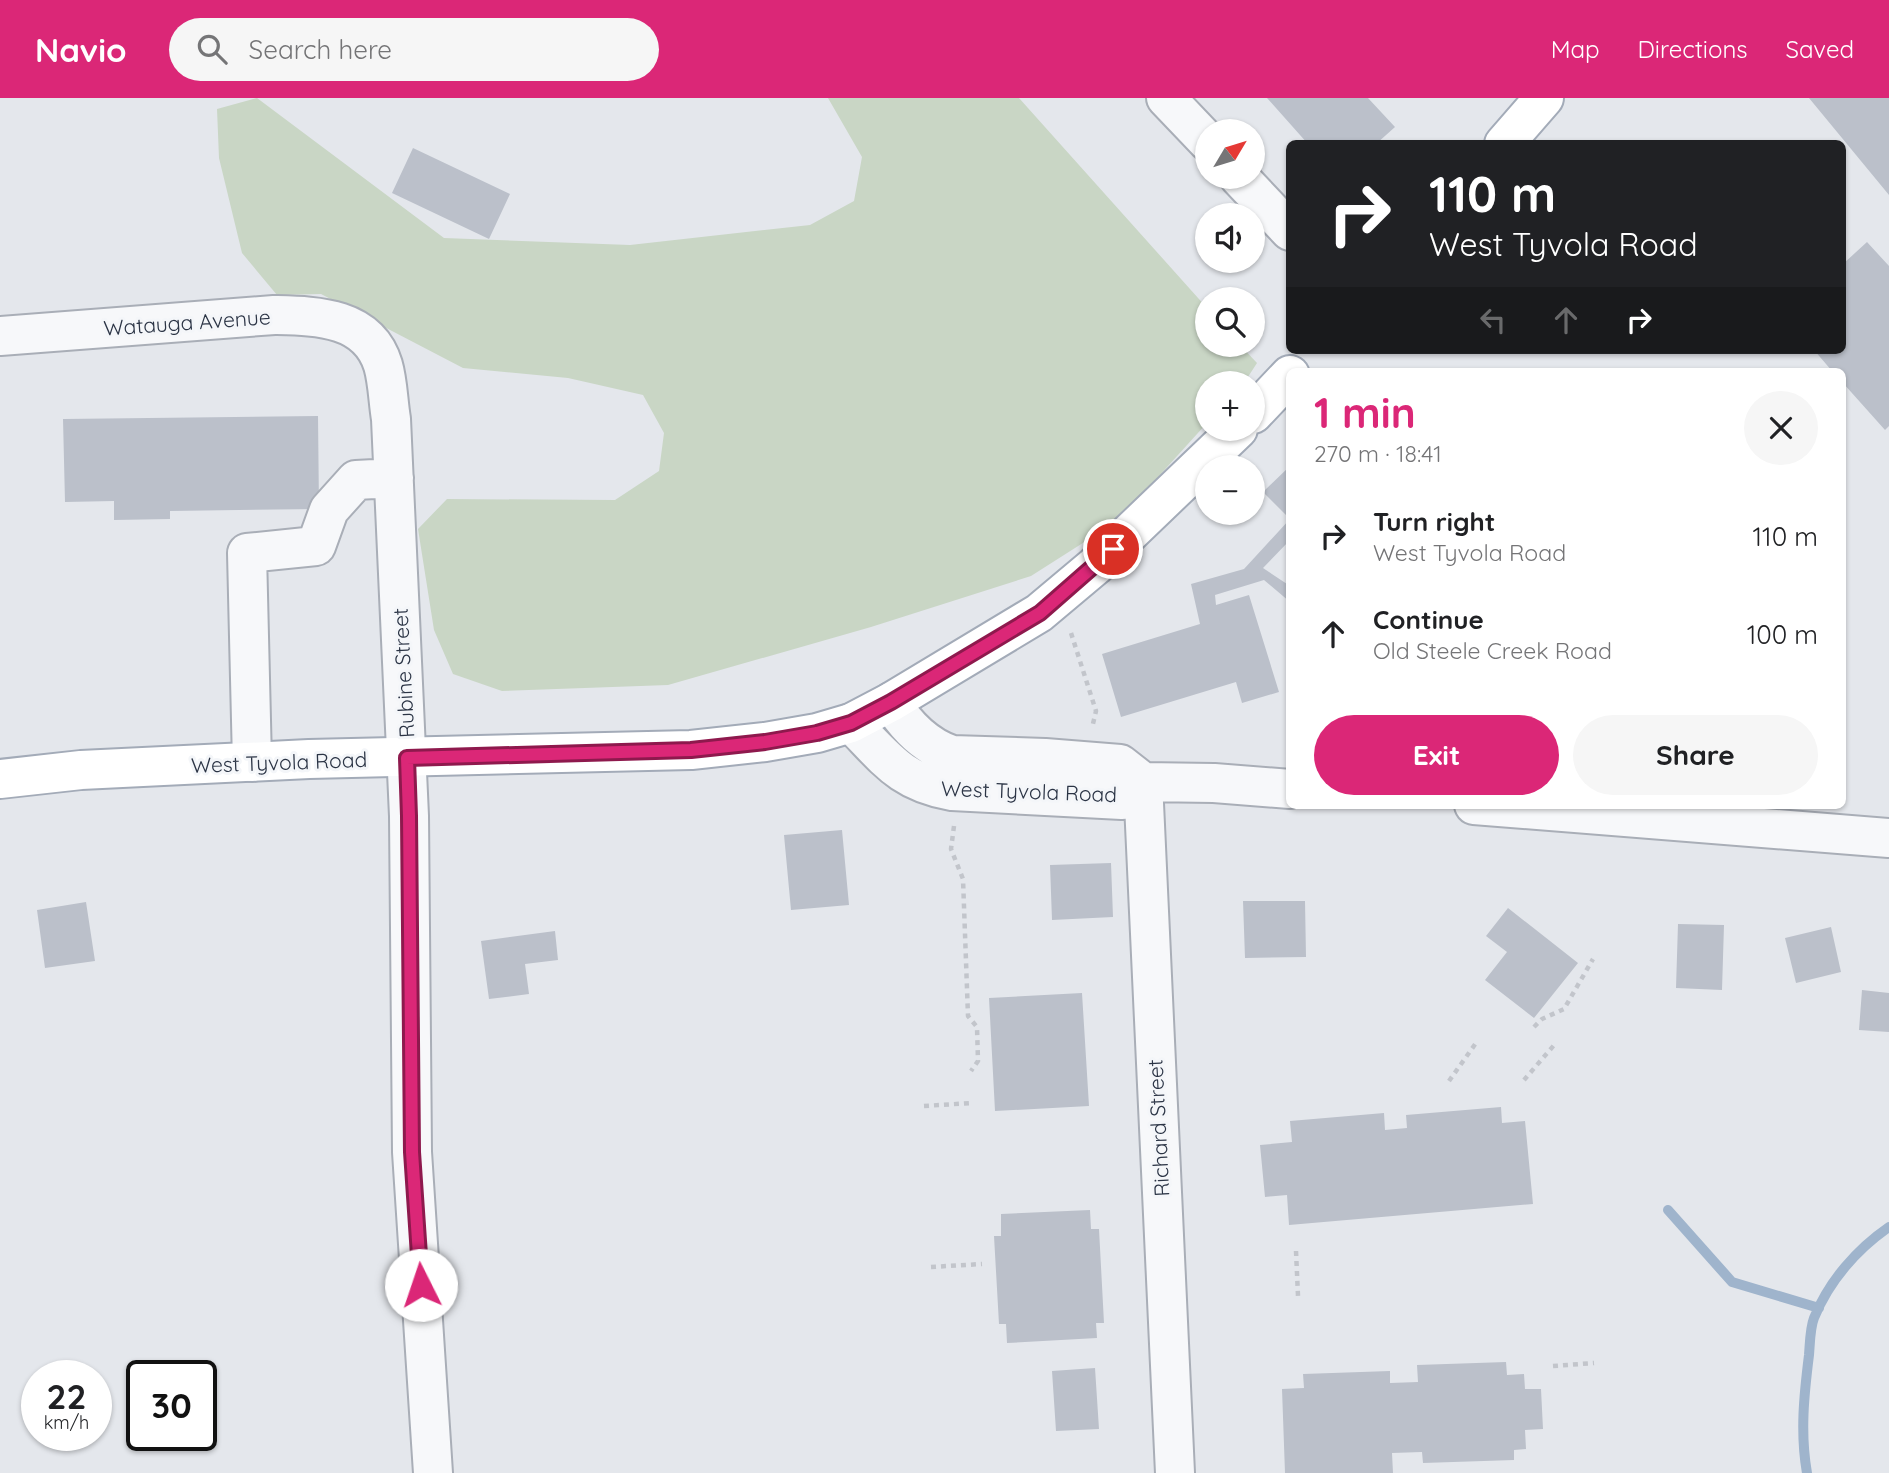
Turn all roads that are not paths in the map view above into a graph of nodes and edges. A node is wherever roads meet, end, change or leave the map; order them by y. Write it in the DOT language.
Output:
graph roads {
  1 [pos="1166,98"];
  2 [pos="1544,98"];
  3 [pos="1195,128"];
  4 [pos="1507,140"];
  5 [pos="1250,189"];
  6 [pos="1286,227"];
  7 [pos="0,336"];
  8 [pos="367,339"];
  9 [pos="1309,354"];
  10 [pos="1296,368"];
  11 [pos="1286,378"];
  12 [pos="1265,401"];
  13 [pos="1225,441"];
  14 [pos="394,478"];
  15 [pos="891,702"];
  16 [pos="851,723"];
  17 [pos="407,758"];
  18 [pos="252,762"];
  19 [pos="0,779"];
  20 [pos="1143,782"];
  21 [pos="1286,789"];
  22 [pos="1524,809"];
  23 [pos="1889,838"];
  24 [pos="433,1473"];
  25 [pos="1175,1473"];
  1 -- 3 [label="street"];
  2 -- 4 [label="main road"];
  5 -- 6 [label="street"];
  7 -- 8 [label="street, Watauga Avenue"];
  8 -- 14 [label="street, Rubine Street"];
  9 -- 10 [label="main road"];
  11 -- 12 [label="main road"];
  13 -- 15 [label="main road"];
  14 -- 17 [label="street, Rubine Street"];
  14 -- 18 [label="street"];
  15 -- 16 [label="main road, West Tyvola Road"];
  15 -- 20 [label="street, West Tyvola Road"];
  16 -- 17 [label="main road, West Tyvola Road"];
  16 -- 20 [label="street, West Tyvola Road"];
  17 -- 18 [label="main road, West Tyvola Road"];
  17 -- 24 [label="street, Rubine Street"];
  18 -- 19 [label="main road, West Tyvola Road"];
  20 -- 21 [label="street, West Tyvola Road"];
  20 -- 25 [label="street, Richard Street"];
  22 -- 23 [label="street"];
}
